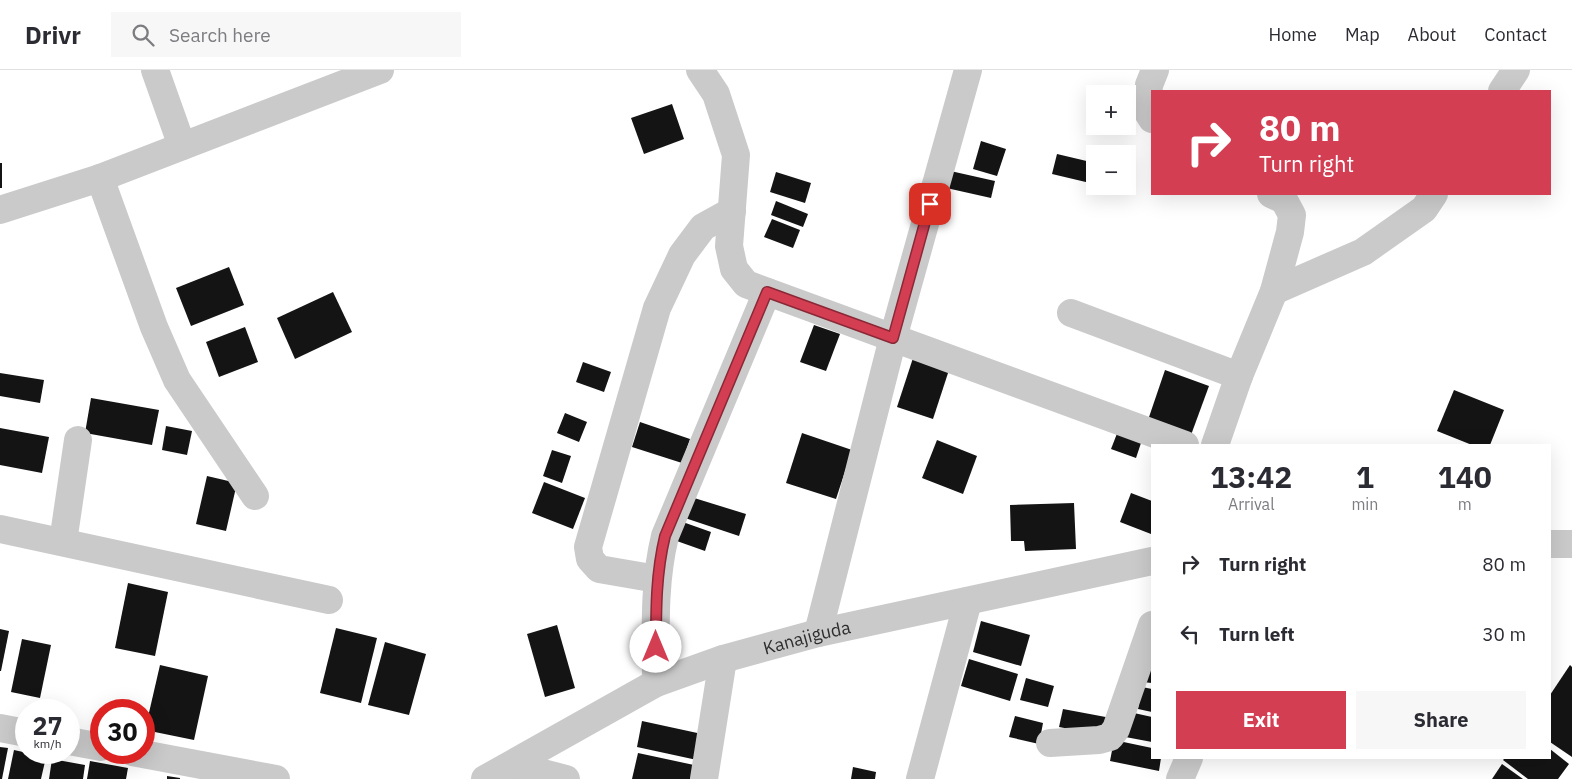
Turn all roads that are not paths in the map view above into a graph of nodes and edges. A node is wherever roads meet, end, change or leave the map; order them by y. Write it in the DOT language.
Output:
graph roads {
  1 [pos="155,70"];
  2 [pos="380,70"];
  3 [pos="700,70"];
  4 [pos="968,70"];
  5 [pos="1155,70"];
  6 [pos="1516,70"];
  7 [pos="1503,90"];
  8 [pos="1151,117"];
  9 [pos="182,146"];
  10 [pos="100,178"];
  11 [pos="1273,195"];
  12 [pos="1433,195"];
  13 [pos="0,210"];
  14 [pos="732,211"];
  15 [pos="1274,291"];
  16 [pos="767,292"];
  17 [pos="1071,313"];
  18 [pos="893,338"];
  19 [pos="1239,376"];
  20 [pos="78,440"];
  21 [pos="1182,444"];
  22 [pos="1215,444"];
  23 [pos="255,496"];
  24 [pos="0,528"];
  25 [pos="62,542"];
  26 [pos="1551,544"];
  27 [pos="1572,544"];
  28 [pos="1151,561"];
  29 [pos="657,579"];
  30 [pos="329,600"];
  31 [pos="968,601"];
  32 [pos="1151,628"];
  33 [pos="818,633"];
  34 [pos="723,659"];
  35 [pos="656,684"];
  36 [pos="0,728"];
  37 [pos="15,731"];
  38 [pos="1050,743"];
  39 [pos="155,756"];
  40 [pos="1189,759"];
  41 [pos="512,765"];
  42 [pos="276,779"];
  43 [pos="485,779"];
  44 [pos="566,779"];
  45 [pos="704,779"];
  46 [pos="920,779"];
  47 [pos="1180,779"];
  1 -- 9 [label="street"];
  2 -- 9 [label="street"];
  3 -- 14 [label="street"];
  4 -- 18 [label="street"];
  5 -- 8 [label="street"];
  6 -- 7 [label="street"];
  9 -- 10 [label="street"];
  10 -- 13 [label="street"];
  10 -- 23 [label="street"];
  11 -- 15 [label="street"];
  12 -- 15 [label="street"];
  14 -- 16 [label="street"];
  14 -- 29 [label="street"];
  15 -- 19 [label="street"];
  16 -- 18 [label="street"];
  16 -- 29 [label="street"];
  17 -- 19 [label="street"];
  18 -- 21 [label="street"];
  18 -- 33 [label="street"];
  19 -- 22 [label="street"];
  20 -- 25 [label="street"];
  24 -- 25 [label="street"];
  25 -- 30 [label="street"];
  26 -- 27 [label="street"];
  28 -- 31 [label="street, Kanajiguda"];
  29 -- 35 [label="street"];
  31 -- 33 [label="street, Kanajiguda"];
  31 -- 46 [label="street"];
  32 -- 38 [label="street"];
  33 -- 34 [label="street, Kanajiguda"];
  34 -- 35 [label="street, Kanajiguda"];
  34 -- 45 [label="street"];
  35 -- 41 [label="street, Kanajiguda"];
  36 -- 37 [label="street"];
  39 -- 42 [label="street"];
  40 -- 47 [label="street"];
  41 -- 43 [label="street, Kanajiguda"];
  41 -- 44 [label="street"];
}
